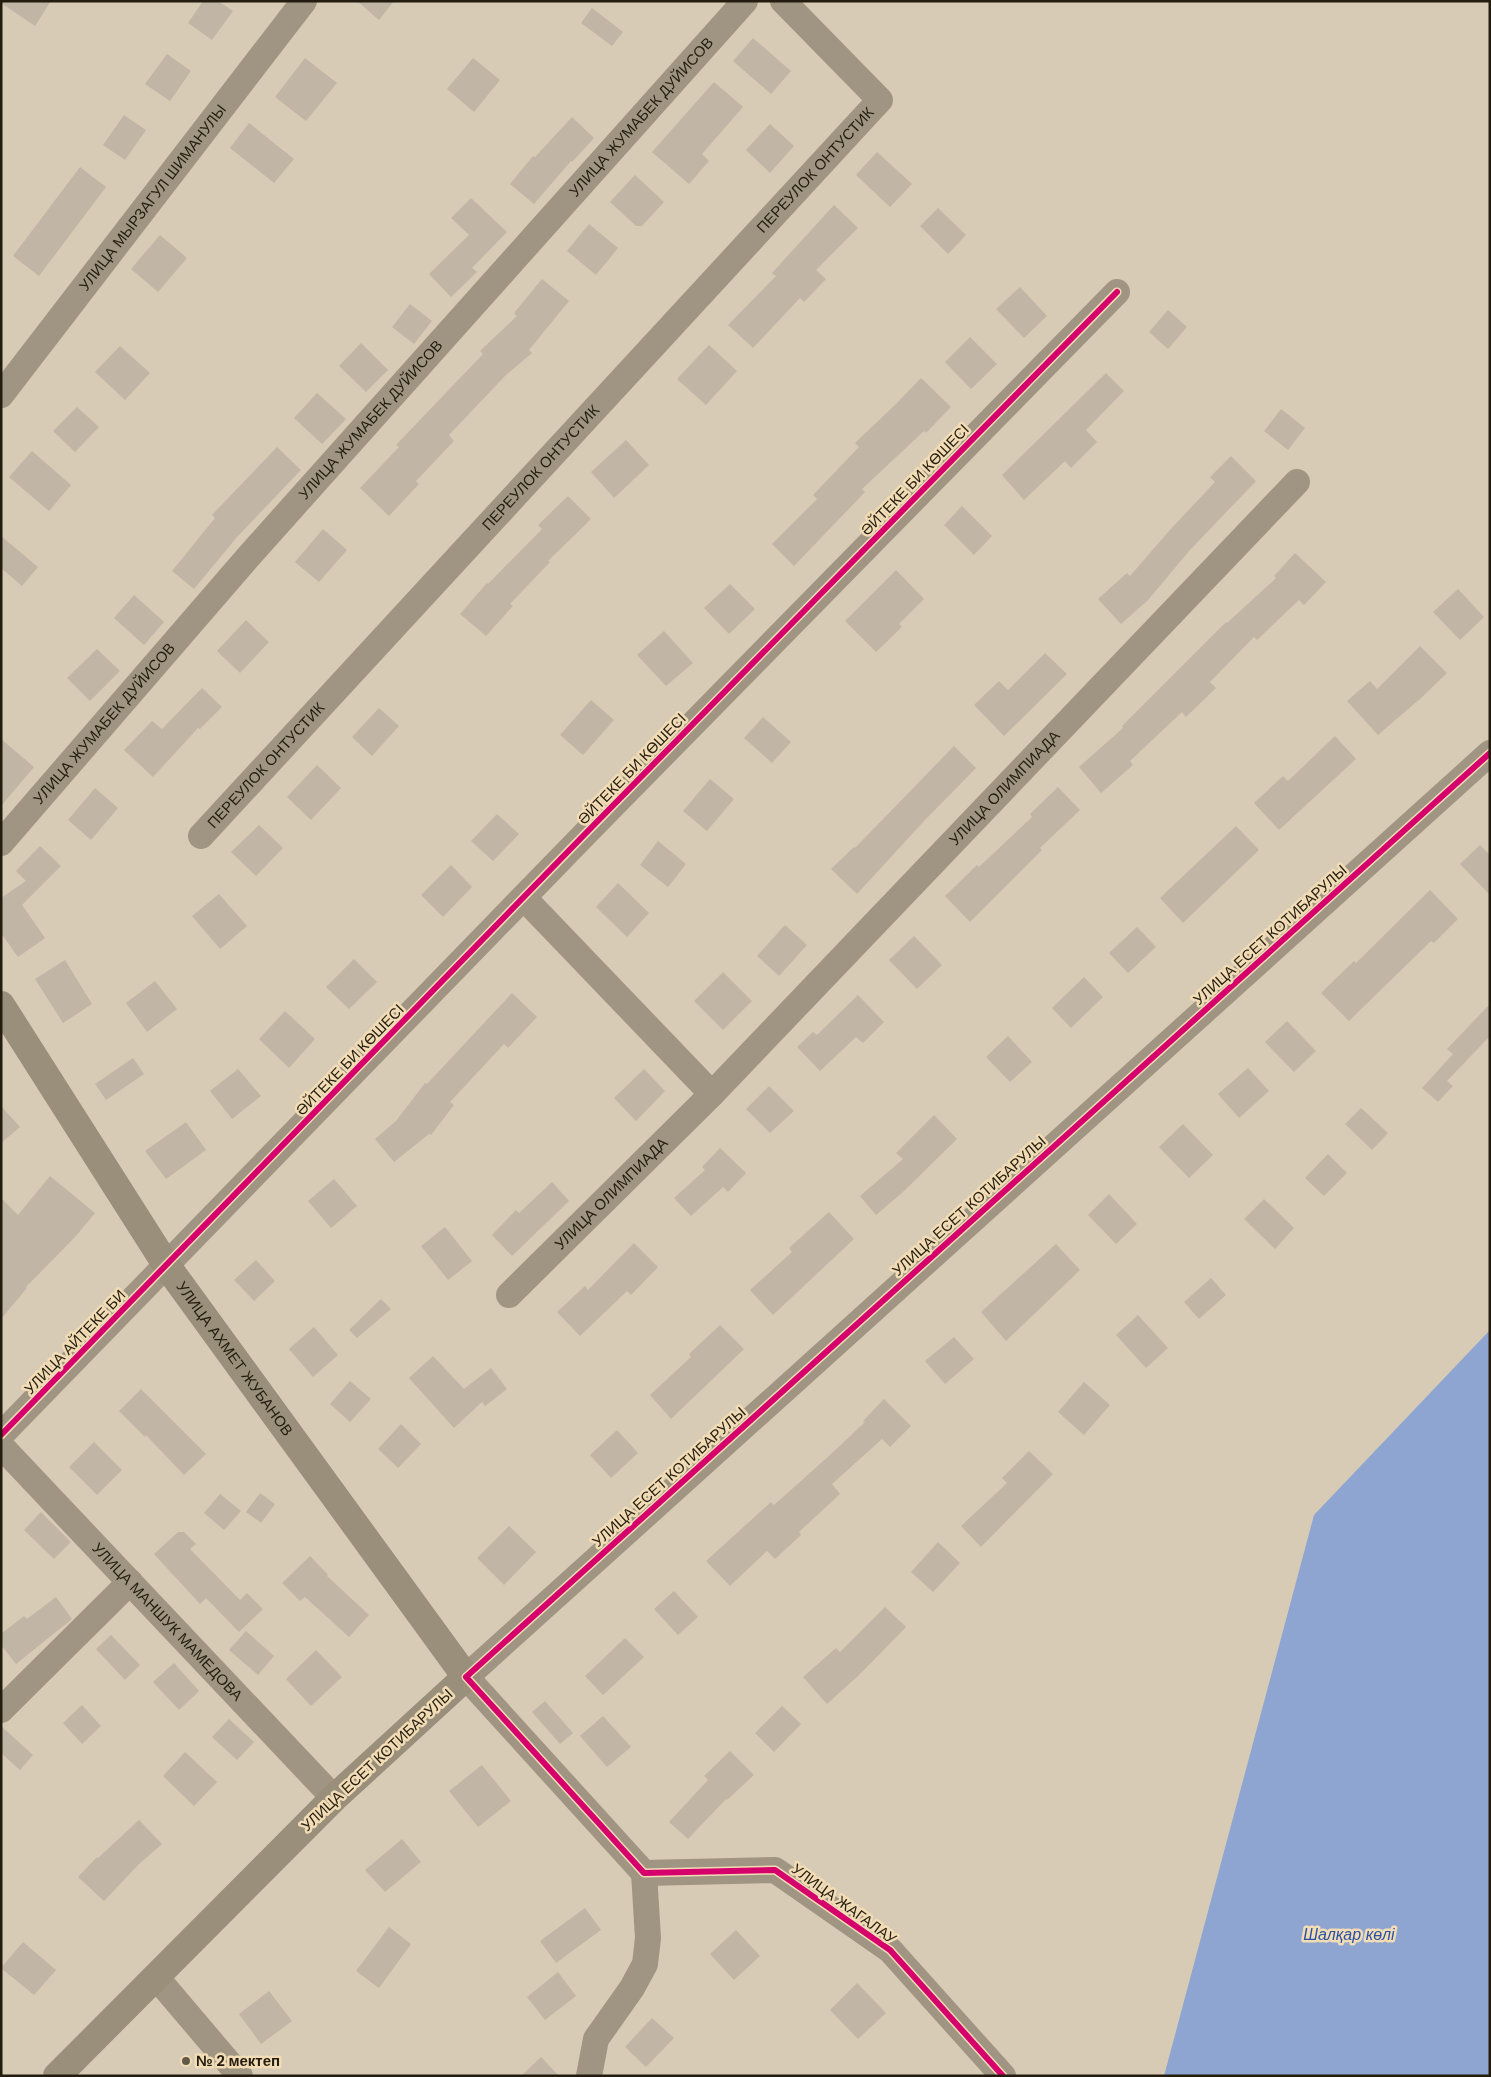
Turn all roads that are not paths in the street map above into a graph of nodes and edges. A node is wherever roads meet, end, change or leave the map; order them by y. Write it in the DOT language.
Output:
graph roads {
  1 [pos="304,1"];
  2 [pos="745,1"];
  3 [pos="783,1"];
  4 [pos="1117,292"];
  5 [pos="1,395"];
  6 [pos="1297,482"];
  7 [pos="1490,753"];
  8 [pos="201,836"];
  9 [pos="1,843"];
  10 [pos="524,898"];
  11 [pos="1,1005"];
  12 [pos="712,1094"];
  13 [pos="167,1266"];
  14 [pos="509,1295"];
  15 [pos="1,1435"];
  16 [pos="1,1446"];
  17 [pos="130,1582"];
  18 [pos="466,1678"];
  19 [pos="1,1710"];
  20 [pos="334,1798"];
  21 [pos="644,1873"];
  22 [pos="156,1977"];
  23 [pos="57,2076"];
  24 [pos="240,2076"];
  25 [pos="589,2076"];
  26 [pos="1002,2076"];
  1 -- 5 [label="street, УЛИЦА МЫРЗАГУЛ ШИМАНУЛЫ"];
  2 -- 9 [label="street, УЛИЦА ЖУМАБЕК ДУЙИСОВ"];
  3 -- 8 [label="street, ПЕРЕУЛОК ОНТУСТИК"];
  4 -- 10 [label="street, ӘЙТЕКЕ БИ КӨШЕСІ"];
  6 -- 12 [label="street, УЛИЦА ОЛИМПИАДА"];
  7 -- 18 [label="street, УЛИЦА ЕСЕТ КОТИБАРУЛЫ"];
  10 -- 12 [label="street"];
  10 -- 13 [label="street, ӘЙТЕКЕ БИ КӨШЕСІ"];
  11 -- 13 [label="main road, УЛИЦА АХМЕТ ЖУБАНОВ"];
  12 -- 14 [label="street, УЛИЦА ОЛИМПИАДА"];
  13 -- 15 [label="street, УЛИЦА АЙТЕКЕ БИ"];
  13 -- 18 [label="main road, УЛИЦА АХМЕТ ЖУБАНОВ"];
  16 -- 17 [label="street, УЛИЦА МАНШУК МАМЕДОВА"];
  17 -- 19 [label="street"];
  17 -- 20 [label="street, УЛИЦА МАНШУК МАМЕДОВА"];
  18 -- 20 [label="main road, УЛИЦА ЕСЕТ КОТИБАРУЛЫ"];
  18 -- 21 [label="street"];
  20 -- 22 [label="main road, УЛИЦА ЕСЕТ КОТИБАРУЛЫ"];
  21 -- 25 [label="street"];
  21 -- 26 [label="street, УЛИЦА ЖАГАЛАУ"];
  22 -- 23 [label="main road, УЛИЦА ЕСЕТ КОТИБАРУЛЫ"];
  22 -- 24 [label="street"];
}
